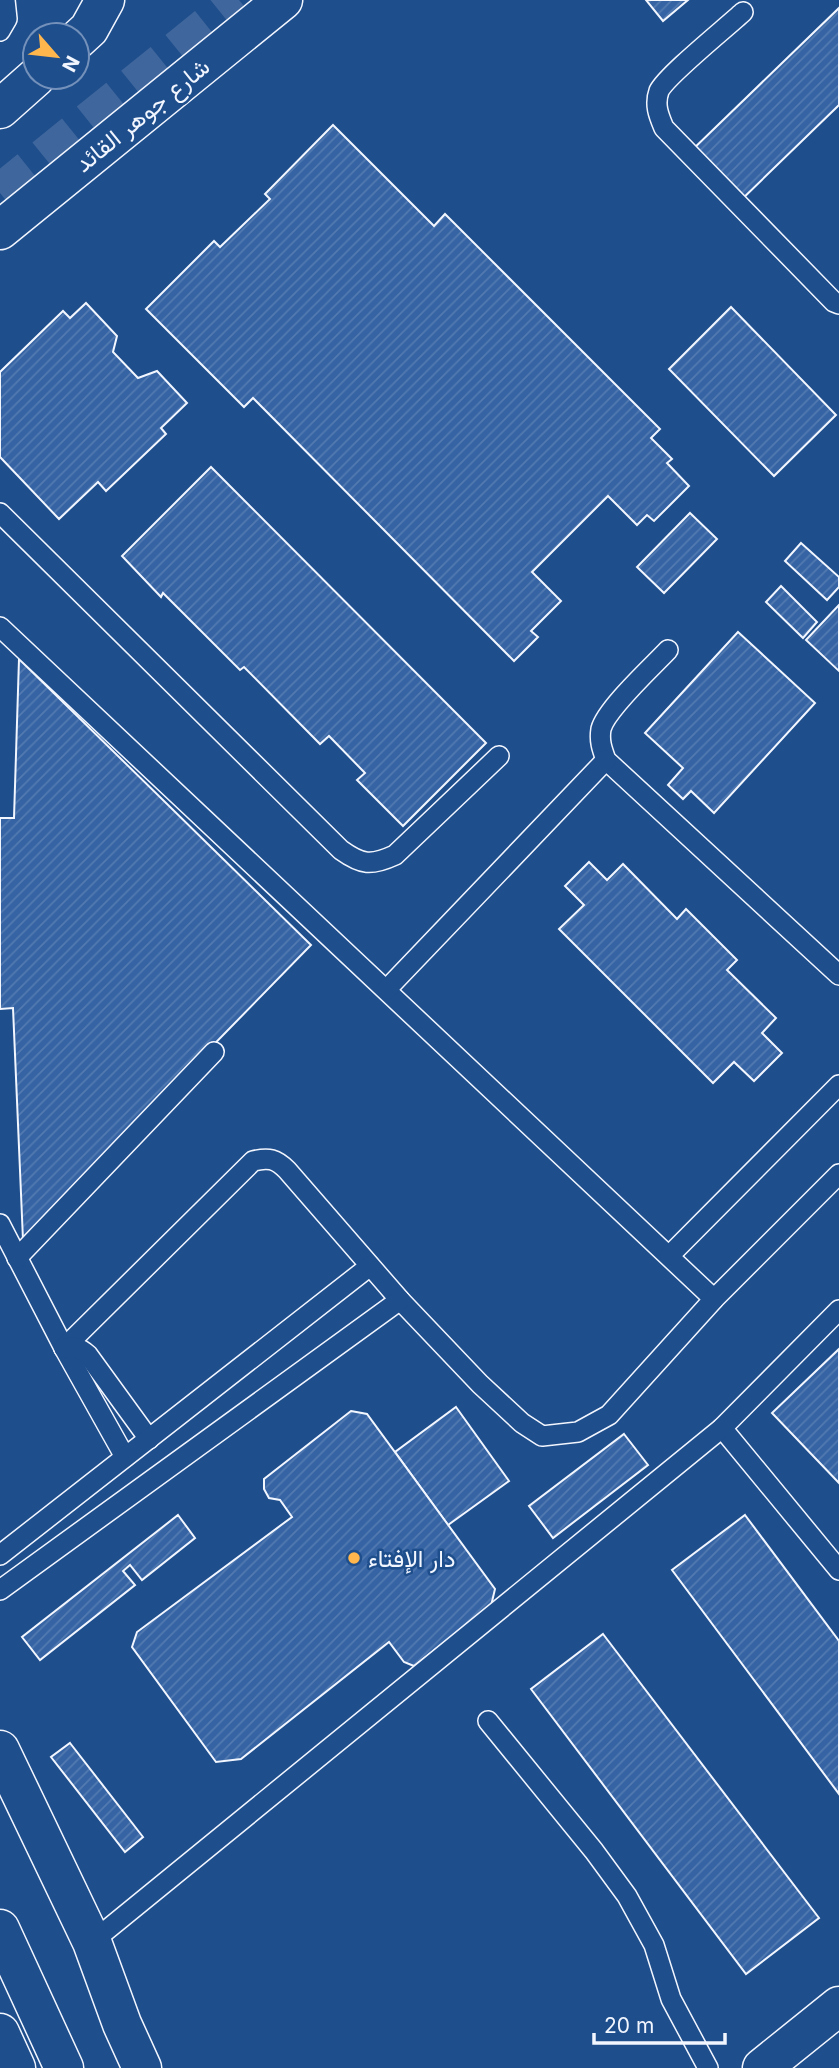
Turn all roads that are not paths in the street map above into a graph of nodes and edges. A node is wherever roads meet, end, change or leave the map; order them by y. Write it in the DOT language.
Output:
graph roads {
  1 [pos="5,0"];
  2 [pos="105,0"];
  3 [pos="283,0"];
  4 [pos="743,12"];
  5 [pos="91,25"];
  6 [pos="0,31"];
  7 [pos="21,90"];
  8 [pos="0,109"];
  9 [pos="0,230"];
  10 [pos="839,304"];
  11 [pos="0,513"];
  12 [pos="0,627"];
  13 [pos="668,650"];
  14 [pos="499,756"];
  15 [pos="606,760"];
  16 [pos="839,975"];
  17 [pos="387,989"];
  18 [pos="214,1052"];
  19 [pos="839,1085"];
  20 [pos="839,1174"];
  21 [pos="0,1224"];
  22 [pos="670,1255"];
  23 [pos="17,1258"];
  24 [pos="370,1266"];
  25 [pos="715,1299"];
  26 [pos="400,1300"];
  27 [pos="839,1310"];
  28 [pos="64,1348"];
  29 [pos="722,1428"];
  30 [pos="149,1439"];
  31 [pos="125,1457"];
  32 [pos="67,1503"];
  33 [pos="85,1528"];
  34 [pos="0,1555"];
  35 [pos="839,1570"];
  36 [pos="0,1590"];
  37 [pos="488,1721"];
  38 [pos="0,1750"];
  39 [pos="0,1929"];
  40 [pos="92,1942"];
  41 [pos="839,2006"];
  42 [pos="0,2033"];
  43 [pos="16,2068"];
  44 [pos="64,2068"];
  45 [pos="142,2068"];
  46 [pos="708,2068"];
  47 [pos="762,2068"];
  1 -- 6 [label="lane"];
  2 -- 5 [label="main road"];
  3 -- 9 [label="main road, شارع جوهر القائد"];
  4 -- 10 [label="lane"];
  7 -- 8 [label="main road"];
  11 -- 14 [label="lane"];
  12 -- 17 [label="lane"];
  13 -- 15 [label="lane"];
  15 -- 16 [label="lane"];
  15 -- 17 [label="lane"];
  17 -- 22 [label="lane"];
  18 -- 23 [label="lane"];
  19 -- 22 [label="lane"];
  20 -- 25 [label="lane"];
  21 -- 23 [label="lane"];
  22 -- 25 [label="lane"];
  23 -- 28 [label="lane"];
  24 -- 26 [label="lane"];
  24 -- 28 [label="lane"];
  24 -- 30 [label="lane"];
  25 -- 26 [label="lane"];
  26 -- 33 [label="lane"];
  27 -- 29 [label="lane"];
  28 -- 30 [label="lane"];
  28 -- 31 [label="lane"];
  29 -- 35 [label="lane"];
  29 -- 40 [label="lane"];
  30 -- 31 [label="lane"];
  31 -- 32 [label="lane"];
  32 -- 33 [label="lane"];
  32 -- 34 [label="lane"];
  33 -- 36 [label="lane"];
  37 -- 46 [label="lane"];
  38 -- 40 [label="main road"];
  39 -- 44 [label="main road"];
  40 -- 45 [label="main road"];
  41 -- 47 [label="main road"];
  42 -- 43 [label="main road"];
}
